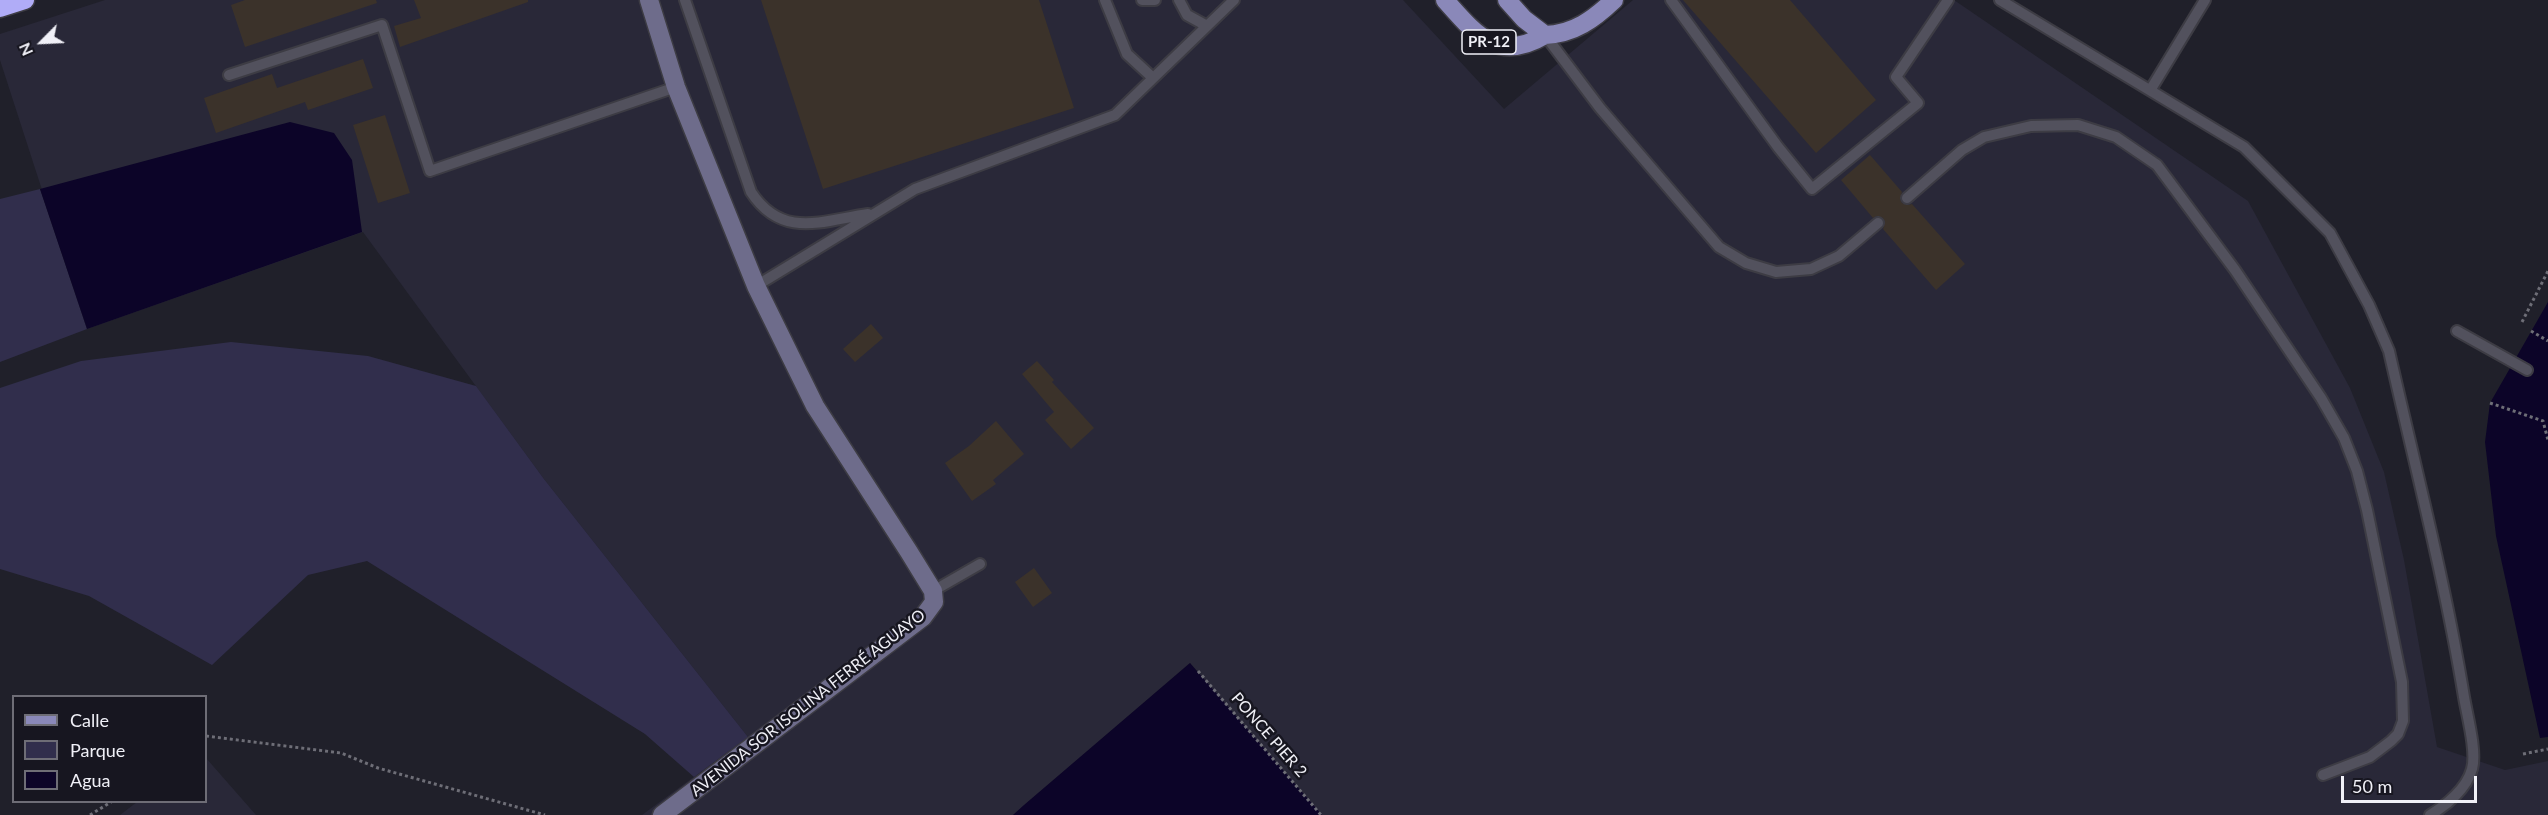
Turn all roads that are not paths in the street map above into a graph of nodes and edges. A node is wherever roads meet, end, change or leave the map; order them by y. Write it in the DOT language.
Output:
graph roads {
  1 [pos="25,0"];
  2 [pos="649,0"];
  3 [pos="686,0"];
  4 [pos="1105,0"];
  5 [pos="1142,0"];
  6 [pos="1155,0"];
  7 [pos="1179,0"];
  8 [pos="1234,0"];
  9 [pos="1445,0"];
  10 [pos="1507,0"];
  11 [pos="1614,0"];
  12 [pos="1671,0"];
  13 [pos="1948,0"];
  14 [pos="2000,0"];
  15 [pos="2205,0"];
  16 [pos="0,8"];
  17 [pos="1207,26"];
  18 [pos="1545,35"];
  19 [pos="229,75"];
  20 [pos="1153,78"];
  21 [pos="676,87"];
  22 [pos="2151,89"];
  23 [pos="1907,198"];
  24 [pos="874,213"];
  25 [pos="1878,223"];
  26 [pos="756,286"];
  27 [pos="2457,331"];
  28 [pos="2527,370"];
  29 [pos="980,564"];
  30 [pos="933,591"];
  31 [pos="2323,775"];
  32 [pos="662,815"];
  33 [pos="2430,815"];
  1 -- 16 [label="highway"];
  2 -- 21 [label="street, AVENIDA SOR ISOLINA FERRÉ AGUAYO"];
  3 -- 24 [label="lane"];
  4 -- 20 [label="lane"];
  5 -- 6 [label="lane"];
  7 -- 17 [label="lane"];
  8 -- 17 [label="lane"];
  9 -- 18 [label="main road, PR-12"];
  10 -- 18 [label="main road, PR-12"];
  11 -- 18 [label="main road, PR-12"];
  12 -- 13 [label="lane"];
  14 -- 22 [label="lane"];
  15 -- 22 [label="lane"];
  17 -- 20 [label="lane"];
  18 -- 25 [label="lane"];
  19 -- 21 [label="lane"];
  20 -- 24 [label="lane"];
  21 -- 26 [label="street, AVENIDA SOR ISOLINA FERRÉ AGUAYO"];
  22 -- 33 [label="lane"];
  23 -- 31 [label="lane"];
  24 -- 26 [label="lane"];
  26 -- 30 [label="street, AVENIDA SOR ISOLINA FERRÉ AGUAYO"];
  27 -- 28 [label="lane"];
  29 -- 30 [label="lane"];
  30 -- 32 [label="street, AVENIDA SOR ISOLINA FERRÉ AGUAYO"];
}
